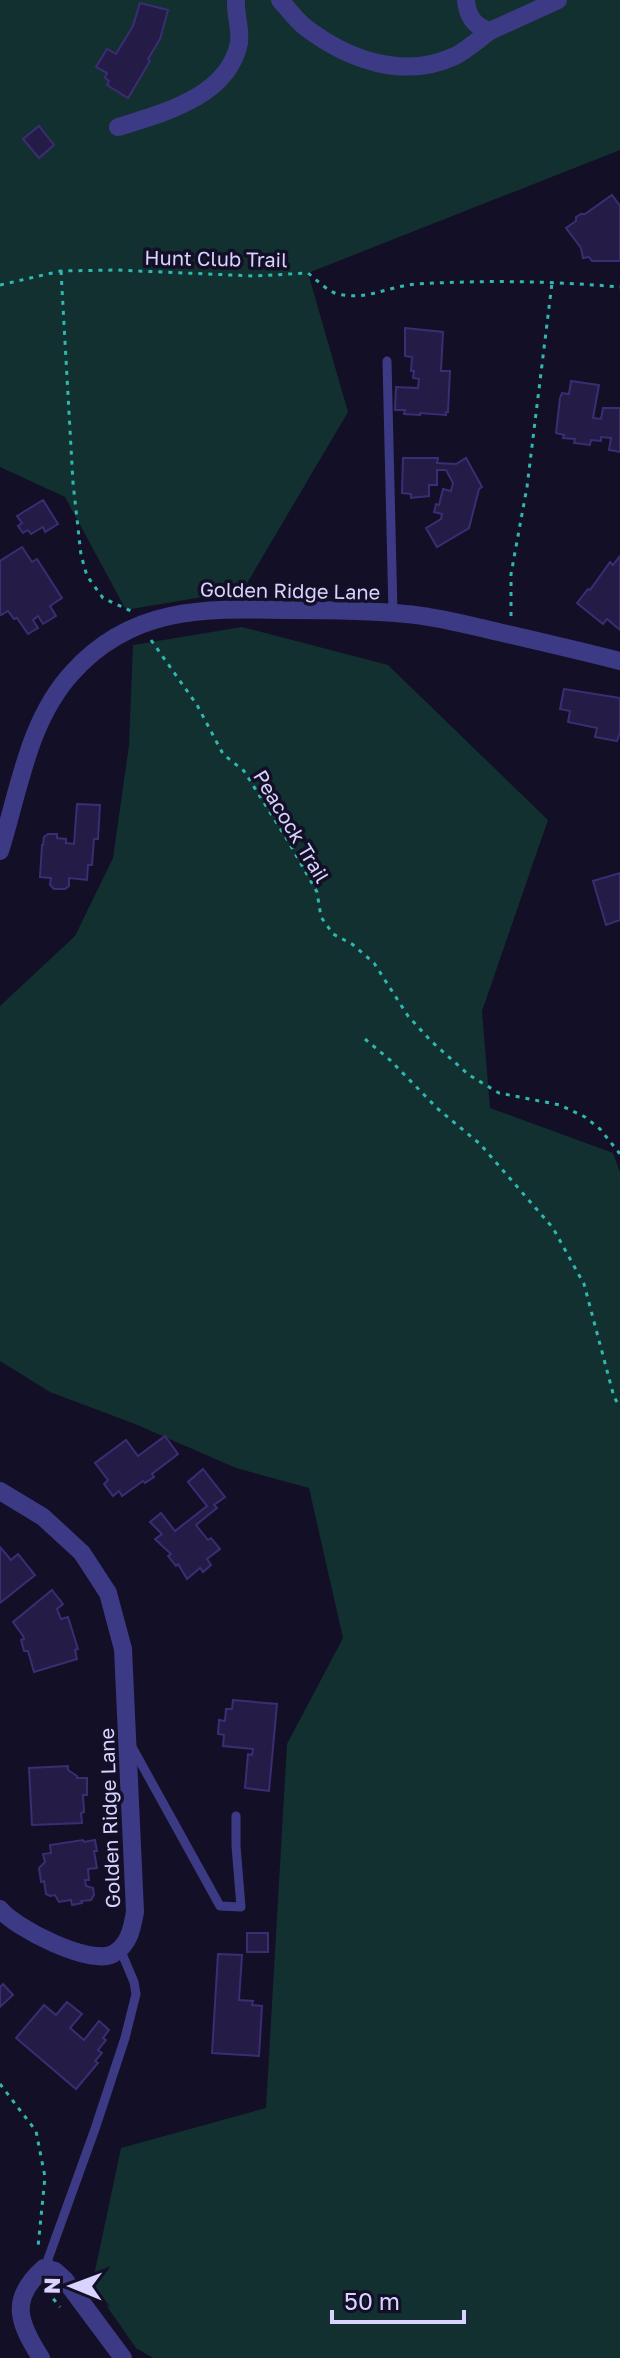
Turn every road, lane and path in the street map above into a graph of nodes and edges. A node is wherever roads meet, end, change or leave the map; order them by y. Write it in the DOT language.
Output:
graph roads {
  1 [pos="236,0"];
  2 [pos="280,0"];
  3 [pos="466,0"];
  4 [pos="558,0"];
  5 [pos="490,31"];
  6 [pos="118,127"];
  7 [pos="61,271"];
  8 [pos="552,283"];
  9 [pos="0,285"];
  10 [pos="620,287"];
  11 [pos="387,361"];
  12 [pos="393,613"];
  13 [pos="142,625"];
  14 [pos="512,635"];
  15 [pos="620,661"];
  16 [pos="0,851"];
  17 [pos="365,1039"];
  18 [pos="620,1154"];
  19 [pos="620,1407"];
  20 [pos="0,1491"];
  21 [pos="129,1741"];
  22 [pos="236,1816"];
  23 [pos="0,1909"];
  24 [pos="120,1949"];
  25 [pos="0,2084"];
  26 [pos="43,2272"];
  27 [pos="41,2358"];
  28 [pos="123,2358"];
  1 -- 6 [label="street"];
  2 -- 5 [label="street"];
  3 -- 5 [label="street"];
  4 -- 5 [label="street"];
  7 -- 8 [label="path, Hunt Club Trail"];
  7 -- 9 [label="path, Hunt Club Trail"];
  7 -- 13 [label="path, Peacock Trail"];
  8 -- 10 [label="path, Hunt Club Trail"];
  8 -- 14 [label="path"];
  11 -- 12 [label="lane"];
  12 -- 13 [label="street, Golden Ridge Lane"];
  12 -- 14 [label="street, Golden Ridge Lane"];
  13 -- 16 [label="street, Golden Ridge Lane"];
  13 -- 18 [label="path, Peacock Trail"];
  14 -- 15 [label="street, Golden Ridge Lane"];
  17 -- 19 [label="path"];
  20 -- 21 [label="street, Golden Ridge Lane"];
  21 -- 22 [label="lane"];
  21 -- 24 [label="street, Golden Ridge Lane"];
  23 -- 24 [label="street"];
  24 -- 26 [label="lane"];
  25 -- 26 [label="path"];
  26 -- 27 [label="street"];
  26 -- 28 [label="street"];
}
